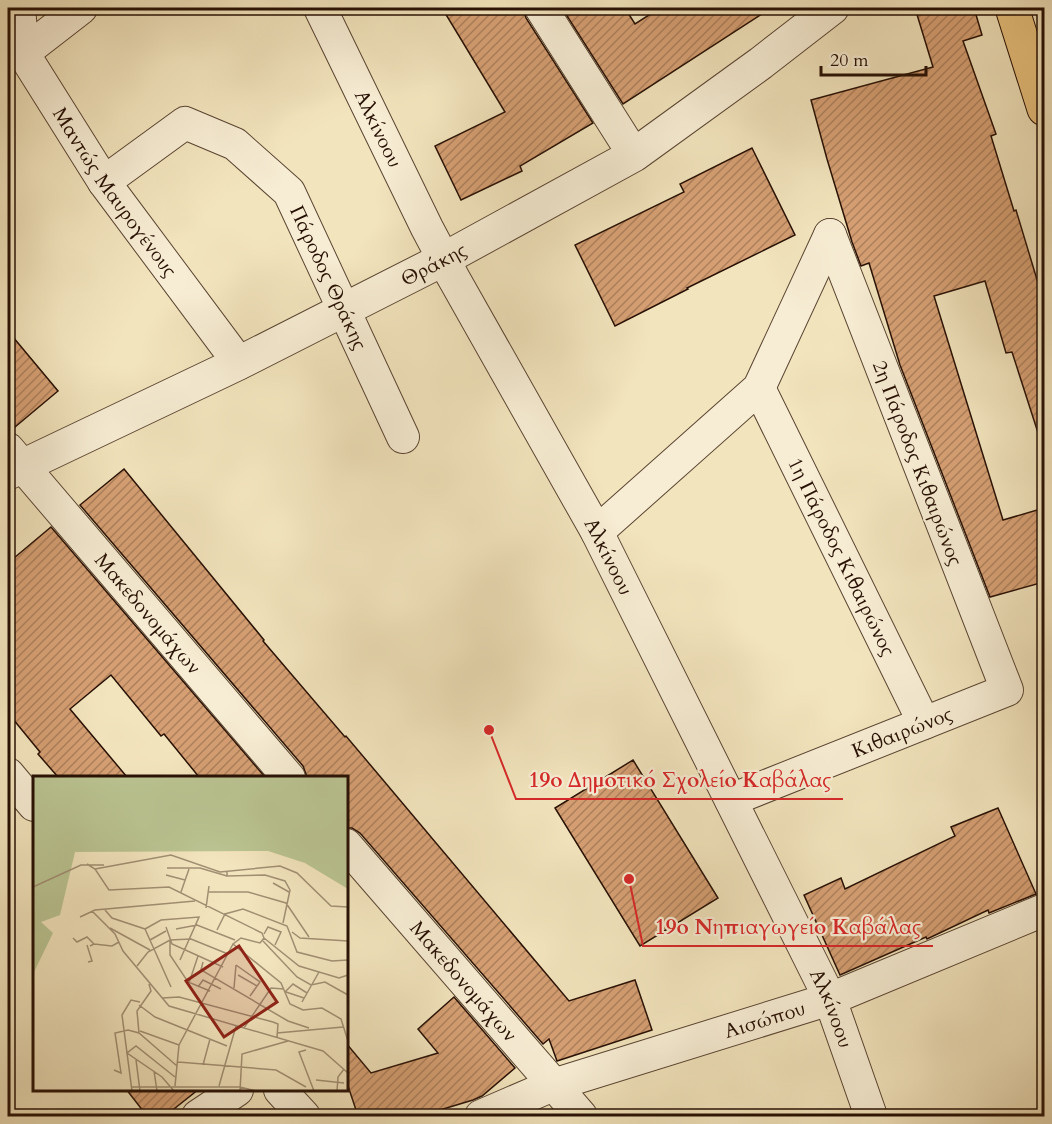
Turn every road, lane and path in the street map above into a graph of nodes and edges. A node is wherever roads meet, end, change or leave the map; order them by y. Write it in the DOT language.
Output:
graph roads {
  1 [pos="19,8"];
  2 [pos="81,8"];
  3 [pos="320,8"];
  4 [pos="541,8"];
  5 [pos="830,8"];
  6 [pos="1012,8"];
  7 [pos="23,53"];
  8 [pos="1044,109"];
  9 [pos="634,155"];
  10 [pos="104,182"];
  11 [pos="444,259"];
  12 [pos="344,309"];
  13 [pos="239,363"];
  14 [pos="759,388"];
  15 [pos="403,437"];
  16 [pos="12,463"];
  17 [pos="597,532"];
  18 [pos="1007,690"];
  19 [pos="924,723"];
  20 [pos="8,774"];
  21 [pos="288,776"];
  22 [pos="731,800"];
  23 [pos="33,805"];
  24 [pos="348,846"];
  25 [pos="1044,910"];
  26 [pos="830,999"];
  27 [pos="553,1085"];
  28 [pos="234,1091"];
  29 [pos="282,1091"];
  30 [pos="198,1116"];
  31 [pos="304,1116"];
  32 [pos="481,1116"];
  33 [pos="581,1116"];
  34 [pos="871,1116"];
  1 -- 7 [label="street, Μαντώς Μαυρογένους"];
  2 -- 7 [label="street"];
  3 -- 11 [label="street, Αλκίνοου"];
  4 -- 9 [label="street"];
  5 -- 9 [label="street, Θράκης"];
  6 -- 8 [label="main road"];
  7 -- 10 [label="street, Μαντώς Μαυρογένους"];
  9 -- 11 [label="street, Θράκης"];
  10 -- 12 [label="street, Πάροδος Θράκης"];
  10 -- 13 [label="street, Μαντώς Μαυρογένους"];
  11 -- 12 [label="street, Θράκης"];
  11 -- 17 [label="street, Αλκίνοου"];
  12 -- 13 [label="street, Θράκης"];
  12 -- 15 [label="street, Πάροδος Θράκης"];
  13 -- 16 [label="street, Θράκης"];
  14 -- 17 [label="street"];
  14 -- 18 [label="street, 2η Πάροδος Κιθαιρώνος"];
  14 -- 19 [label="street, 1η Πάροδος Κιθαιρώνος"];
  16 -- 21 [label="street, Μακεδονομάχων"];
  17 -- 22 [label="street, Αλκίνοου"];
  18 -- 19 [label="street, Κιθαιρώνος"];
  19 -- 22 [label="street, Κιθαιρώνος"];
  20 -- 23 [label="street"];
  22 -- 26 [label="street, Αλκίνοου"];
  24 -- 27 [label="street, Μακεδονομάχων"];
  25 -- 26 [label="street, Αισώπου"];
  26 -- 27 [label="street, Αισώπου"];
  26 -- 34 [label="street, Αλκίνοου"];
  27 -- 32 [label="street, Αισώπου"];
  27 -- 33 [label="street, Μακεδονομάχων"];
  28 -- 30 [label="street"];
  29 -- 31 [label="street"];
}
